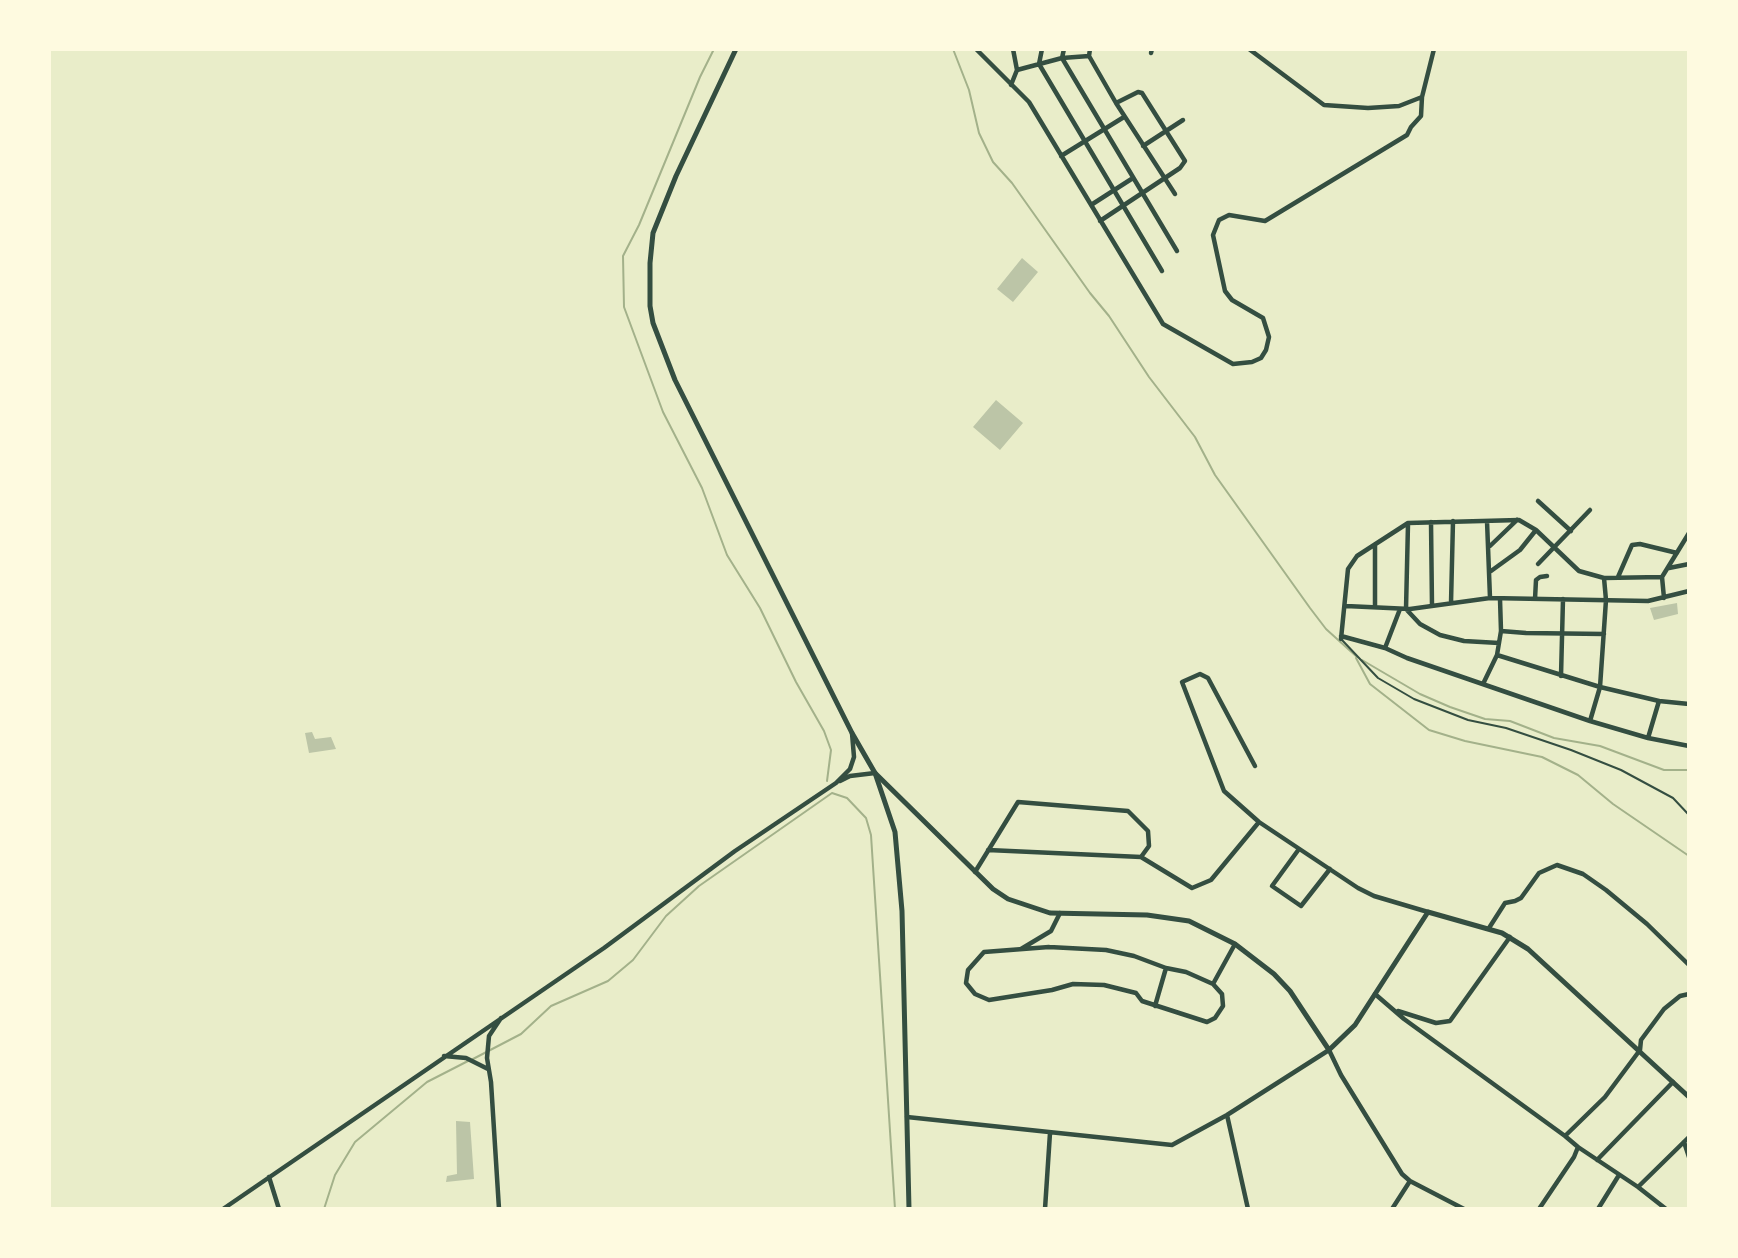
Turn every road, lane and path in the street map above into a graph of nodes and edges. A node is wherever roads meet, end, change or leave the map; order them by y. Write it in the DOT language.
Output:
graph roads {
  1 [pos="736,49"];
  2 [pos="976,49"];
  3 [pos="1042,49"];
  4 [pos="1064,49"];
  5 [pos="1090,49"];
  6 [pos="1249,49"];
  7 [pos="1434,49"];
  8 [pos="1011,50"];
  9 [pos="1089,57"];
  10 [pos="1062,58"];
  11 [pos="1039,64"];
  12 [pos="1017,70"];
  13 [pos="1011,85"];
  14 [pos="1422,97"];
  15 [pos="1116,103"];
  16 [pos="1124,117"];
  17 [pos="1183,120"];
  18 [pos="1103,129"];
  19 [pos="1166,131"];
  20 [pos="1084,141"];
  21 [pos="1143,146"];
  22 [pos="1061,156"];
  23 [pos="1133,178"];
  24 [pos="1165,178"];
  25 [pos="1113,191"];
  26 [pos="1142,193"];
  27 [pos="1175,194"];
  28 [pos="1091,205"];
  29 [pos="1123,206"];
  30 [pos="1100,221"];
  31 [pos="1177,251"];
  32 [pos="1162,271"];
  33 [pos="1538,501"];
  34 [pos="1590,510"];
  35 [pos="1517,520"];
  36 [pos="1453,521"];
  37 [pos="1488,521"];
  38 [pos="1431,522"];
  39 [pos="1408,523"];
  40 [pos="1536,530"];
  41 [pos="1571,531"];
  42 [pos="1689,533"];
  43 [pos="1375,545"];
  44 [pos="1489,547"];
  45 [pos="1556,547"];
  46 [pos="1677,553"];
  47 [pos="1538,564"];
  48 [pos="1689,565"];
  49 [pos="1668,568"];
  50 [pos="1491,571"];
  51 [pos="1547,576"];
  52 [pos="1662,577"];
  53 [pos="1604,578"];
  54 [pos="1618,578"];
  55 [pos="1689,591"];
  56 [pos="1490,598"];
  57 [pos="1500,598"];
  58 [pos="1664,598"];
  59 [pos="1535,599"];
  60 [pos="1563,599"];
  61 [pos="1606,600"];
  62 [pos="1451,603"];
  63 [pos="1432,606"];
  64 [pos="1346,607"];
  65 [pos="1375,608"];
  66 [pos="1400,609"];
  67 [pos="1406,609"];
  68 [pos="1501,631"];
  69 [pos="1562,634"];
  70 [pos="1604,634"];
  71 [pos="1341,637"];
  72 [pos="1499,643"];
  73 [pos="1385,648"];
  74 [pos="1497,655"];
  75 [pos="1561,676"];
  76 [pos="1483,684"];
  77 [pos="1600,687"];
  78 [pos="1659,701"];
  79 [pos="1689,704"];
  80 [pos="1590,721"];
  81 [pos="852,733"];
  82 [pos="1648,738"];
  83 [pos="1689,746"];
  84 [pos="1255,766"];
  85 [pos="875,773"];
  86 [pos="836,783"];
  87 [pos="1689,815"];
  88 [pos="1259,822"];
  89 [pos="1299,849"];
  90 [pos="988,850"];
  91 [pos="1141,857"];
  92 [pos="1329,869"];
  93 [pos="975,872"];
  94 [pos="1428,912"];
  95 [pos="1060,913"];
  96 [pos="1489,928"];
  97 [pos="1510,937"];
  98 [pos="1235,944"];
  99 [pos="1018,950"];
  100 [pos="1689,964"];
  101 [pos="1166,968"];
  102 [pos="1213,984"];
  103 [pos="1375,994"];
  104 [pos="1689,994"];
  105 [pos="1155,1006"];
  106 [pos="1394,1010"];
  107 [pos="503,1015"];
  108 [pos="1329,1050"];
  109 [pos="1640,1050"];
  110 [pos="444,1056"];
  111 [pos="489,1069"];
  112 [pos="1673,1082"];
  113 [pos="1689,1097"];
  114 [pos="1227,1115"];
  115 [pos="906,1117"];
  116 [pos="1050,1133"];
  117 [pos="1565,1136"];
  118 [pos="1689,1137"];
  119 [pos="1684,1142"];
  120 [pos="1577,1147"];
  121 [pos="1689,1157"];
  122 [pos="1597,1160"];
  123 [pos="1619,1175"];
  124 [pos="269,1177"];
  125 [pos="1410,1181"];
  126 [pos="1638,1187"];
  127 [pos="223,1209"];
  128 [pos="279,1209"];
  129 [pos="499,1209"];
  130 [pos="909,1209"];
  131 [pos="1045,1209"];
  132 [pos="1248,1209"];
  133 [pos="1392,1209"];
  134 [pos="1464,1209"];
  135 [pos="1539,1209"];
  136 [pos="1598,1209"];
  137 [pos="1666,1209"];
  1 -- 81 [label="main road"];
  2 -- 13 [label="street"];
  3 -- 11 [label="street"];
  4 -- 10 [label="street"];
  5 -- 9 [label="street"];
  6 -- 14 [label="street"];
  7 -- 14 [label="street"];
  8 -- 12 [label="street"];
  9 -- 10 [label="street"];
  9 -- 15 [label="street"];
  10 -- 11 [label="street"];
  10 -- 18 [label="street"];
  11 -- 12 [label="street"];
  11 -- 20 [label="street"];
  12 -- 13 [label="street"];
  13 -- 22 [label="street"];
  14 -- 30 [label="street"];
  15 -- 16 [label="street"];
  15 -- 19 [label="street"];
  16 -- 18 [label="street"];
  16 -- 21 [label="street"];
  17 -- 19 [label="street"];
  18 -- 20 [label="street"];
  18 -- 23 [label="street"];
  19 -- 21 [label="street"];
  19 -- 24 [label="street"];
  20 -- 22 [label="street"];
  20 -- 25 [label="street"];
  21 -- 24 [label="street"];
  22 -- 28 [label="street"];
  23 -- 25 [label="street"];
  23 -- 26 [label="street"];
  24 -- 26 [label="street"];
  24 -- 27 [label="street"];
  25 -- 28 [label="street"];
  25 -- 29 [label="street"];
  26 -- 29 [label="street"];
  26 -- 31 [label="street"];
  28 -- 30 [label="street"];
  29 -- 30 [label="street"];
  29 -- 32 [label="street"];
  33 -- 41 [label="street"];
  34 -- 41 [label="street"];
  35 -- 37 [label="street"];
  35 -- 40 [label="street"];
  35 -- 44 [label="street"];
  36 -- 37 [label="street"];
  36 -- 38 [label="street"];
  36 -- 62 [label="street"];
  37 -- 44 [label="street"];
  38 -- 39 [label="street"];
  38 -- 63 [label="street"];
  39 -- 43 [label="street"];
  39 -- 67 [label="street"];
  40 -- 45 [label="street"];
  40 -- 50 [label="street"];
  41 -- 45 [label="street"];
  42 -- 46 [label="street"];
  43 -- 64 [label="street"];
  43 -- 65 [label="street"];
  44 -- 50 [label="street"];
  45 -- 47 [label="street"];
  45 -- 53 [label="street"];
  46 -- 49 [label="street"];
  46 -- 54 [label="street"];
  48 -- 49 [label="street"];
  49 -- 52 [label="street"];
  50 -- 56 [label="street"];
  51 -- 59 [label="street"];
  52 -- 54 [label="street"];
  52 -- 58 [label="street"];
  53 -- 54 [label="street"];
  53 -- 61 [label="street"];
  55 -- 58 [label="street"];
  56 -- 57 [label="street"];
  56 -- 62 [label="street"];
  57 -- 59 [label="street"];
  57 -- 68 [label="street"];
  58 -- 61 [label="street"];
  59 -- 60 [label="street"];
  60 -- 61 [label="street"];
  60 -- 69 [label="street"];
  61 -- 70 [label="street"];
  62 -- 63 [label="street"];
  63 -- 67 [label="street"];
  64 -- 65 [label="street"];
  64 -- 71 [label="street"];
  65 -- 66 [label="street"];
  66 -- 67 [label="street"];
  66 -- 73 [label="street"];
  67 -- 72 [label="street"];
  68 -- 69 [label="street"];
  68 -- 72 [label="street"];
  69 -- 70 [label="street"];
  69 -- 75 [label="street"];
  70 -- 77 [label="street"];
  71 -- 73 [label="street"];
  71 -- 87 [label="lane"];
  72 -- 74 [label="street"];
  73 -- 76 [label="street"];
  74 -- 75 [label="street"];
  74 -- 76 [label="street"];
  75 -- 77 [label="street"];
  76 -- 80 [label="street"];
  77 -- 78 [label="street"];
  77 -- 80 [label="street"];
  78 -- 79 [label="street"];
  78 -- 82 [label="street"];
  80 -- 82 [label="street"];
  81 -- 85 [label="main road"];
  81 -- 86 [label="street"];
  82 -- 83 [label="street"];
  84 -- 88 [label="street"];
  85 -- 86 [label="street"];
  85 -- 93 [label="main road"];
  85 -- 115 [label="main road"];
  86 -- 107 [label="street"];
  88 -- 89 [label="street"];
  88 -- 91 [label="street"];
  89 -- 92 [label="street"];
  89 -- 92 [label="street"];
  90 -- 91 [label="street"];
  90 -- 91 [label="street"];
  90 -- 93 [label="street"];
  92 -- 94 [label="street"];
  93 -- 95 [label="main road"];
  94 -- 96 [label="main road"];
  94 -- 103 [label="main road"];
  95 -- 98 [label="main road"];
  95 -- 99 [label="street"];
  96 -- 97 [label="main road"];
  96 -- 100 [label="street"];
  97 -- 106 [label="street"];
  97 -- 109 [label="main road"];
  98 -- 102 [label="street"];
  98 -- 108 [label="main road"];
  99 -- 101 [label="street"];
  99 -- 105 [label="street"];
  101 -- 102 [label="street"];
  101 -- 105 [label="street"];
  102 -- 105 [label="street"];
  103 -- 106 [label="street"];
  103 -- 108 [label="main road"];
  104 -- 109 [label="street"];
  106 -- 117 [label="street"];
  107 -- 110 [label="street"];
  107 -- 111 [label="street"];
  108 -- 114 [label="street"];
  108 -- 125 [label="street"];
  109 -- 112 [label="main road"];
  109 -- 117 [label="street"];
  110 -- 111 [label="street"];
  110 -- 124 [label="street"];
  111 -- 129 [label="street"];
  112 -- 113 [label="main road"];
  112 -- 122 [label="street"];
  114 -- 116 [label="street"];
  114 -- 132 [label="street"];
  115 -- 116 [label="street"];
  115 -- 130 [label="main road"];
  116 -- 131 [label="street"];
  117 -- 120 [label="street"];
  118 -- 119 [label="street"];
  119 -- 121 [label="street"];
  119 -- 126 [label="street"];
  120 -- 122 [label="street"];
  120 -- 135 [label="street"];
  122 -- 123 [label="street"];
  123 -- 126 [label="street"];
  123 -- 136 [label="street"];
  124 -- 127 [label="street"];
  124 -- 128 [label="street"];
  125 -- 133 [label="street"];
  125 -- 134 [label="street"];
  126 -- 137 [label="street"];
}
